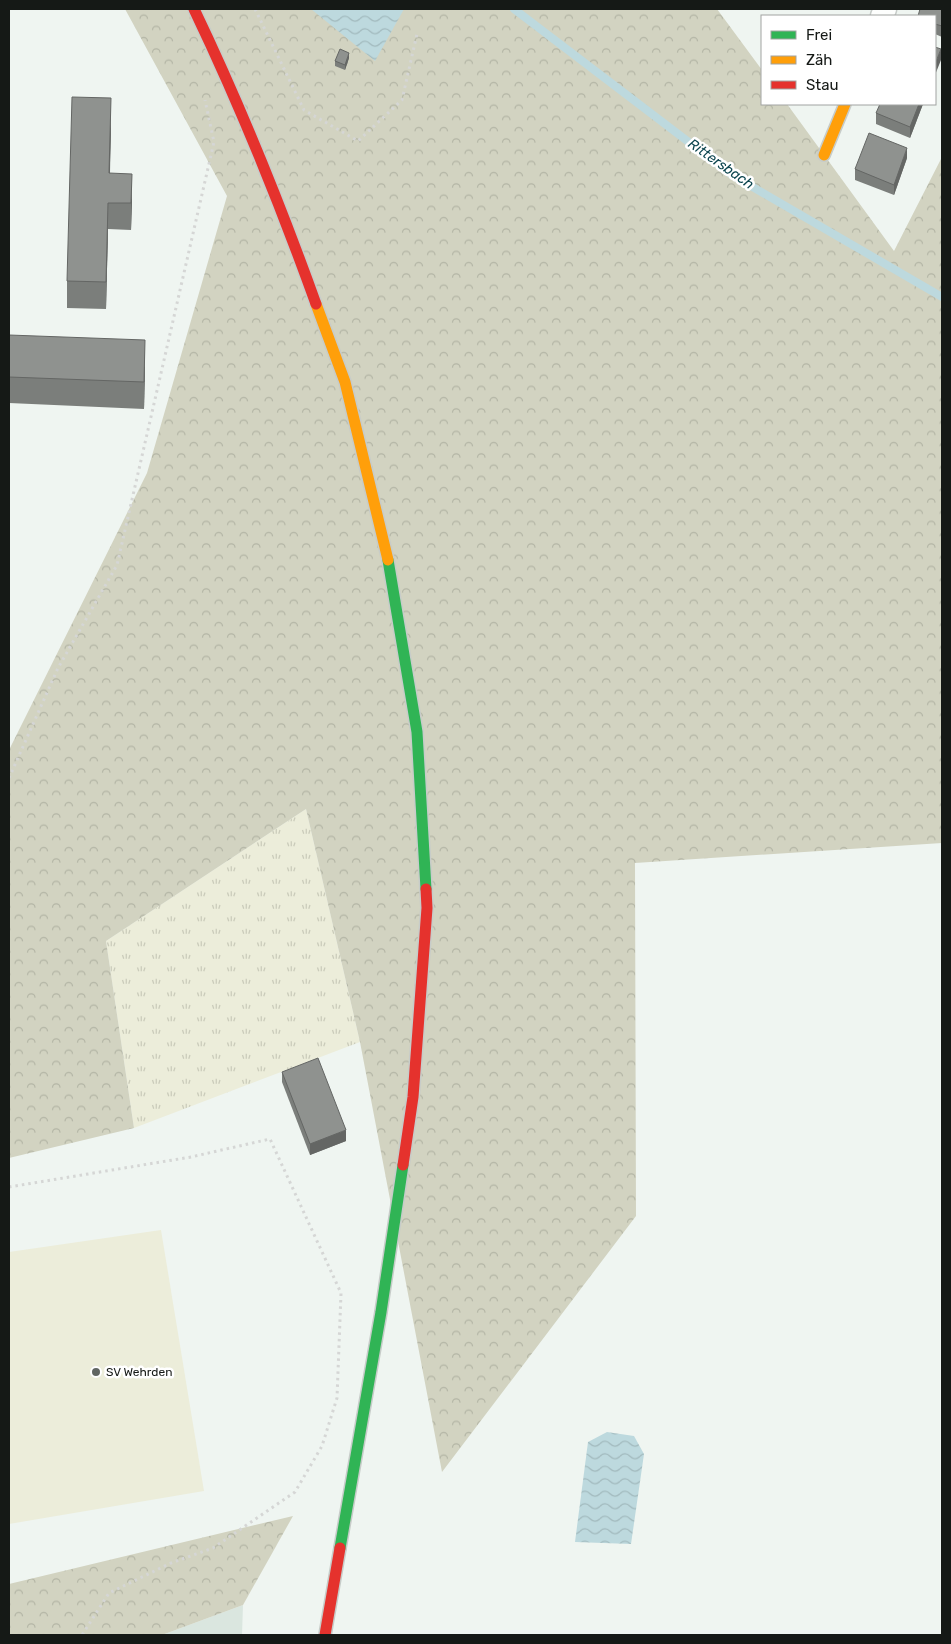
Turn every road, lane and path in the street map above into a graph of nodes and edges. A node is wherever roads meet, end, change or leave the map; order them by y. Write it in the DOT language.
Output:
graph roads {
  1 [pos="194,9"];
  2 [pos="255,9"];
  3 [pos="416,34"];
  4 [pos="203,94"];
  5 [pos="845,105"];
  6 [pos="824,155"];
  7 [pos="9,778"];
  8 [pos="9,1187"];
  9 [pos="82,1635"];
  10 [pos="325,1635"];
  1 -- 10 [label="street"];
  2 -- 3 [label="path"];
  4 -- 7 [label="path"];
  5 -- 6 [label="street"];
  8 -- 9 [label="path"];
}
